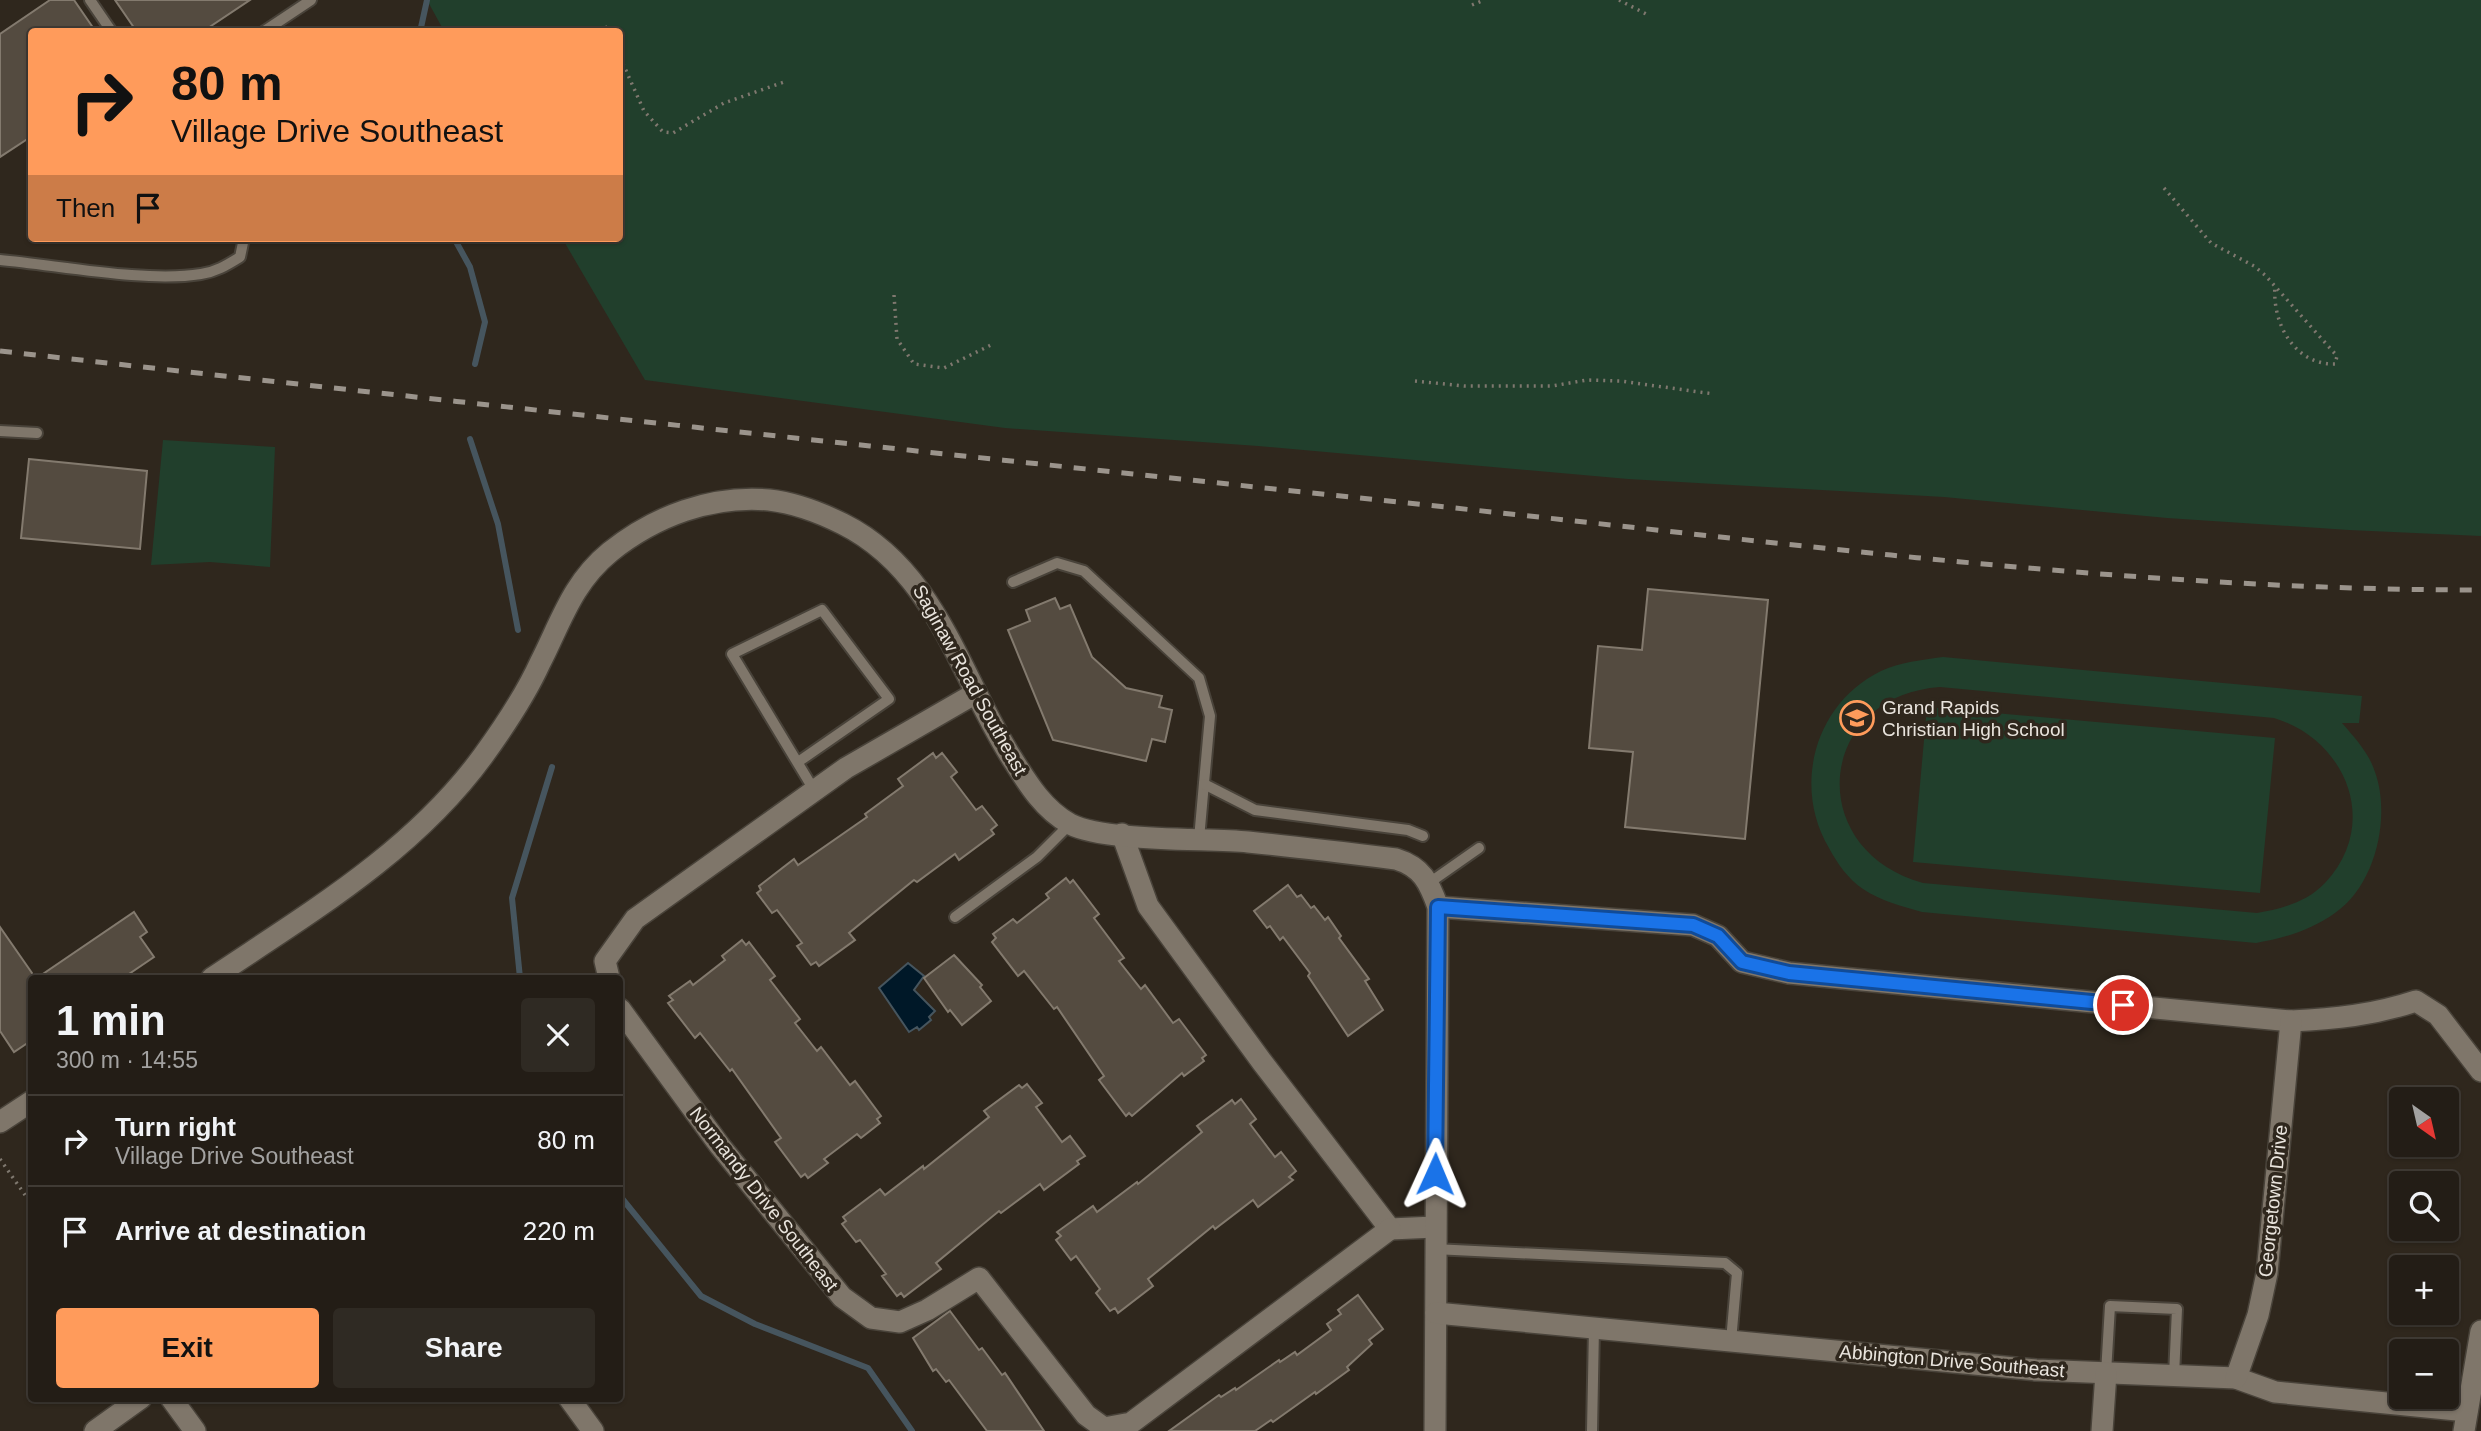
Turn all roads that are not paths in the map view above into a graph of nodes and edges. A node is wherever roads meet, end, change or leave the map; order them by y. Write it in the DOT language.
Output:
graph roads {
  1 [pos="90,0"];
  2 [pos="311,0"];
  3 [pos="109,28"];
  4 [pos="269,28"];
  5 [pos="243,242"];
  6 [pos="0,260"];
  7 [pos="0,431"];
  8 [pos="37,433"];
  9 [pos="1013,582"];
  10 [pos="976,693"];
  11 [pos="798,762"];
  12 [pos="1204,784"];
  13 [pos="814,790"];
  14 [pos="1070,824"];
  15 [pos="1122,834"];
  16 [pos="1423,836"];
  17 [pos="1199,839"];
  18 [pos="1479,848"];
  19 [pos="1429,883"];
  20 [pos="1438,907"];
  21 [pos="954,917"];
  22 [pos="216,975"];
  23 [pos="608,975"];
  24 [pos="623,1013"];
  25 [pos="2291,1021"];
  26 [pos="2481,1071"];
  27 [pos="28,1104"];
  28 [pos="0,1122"];
  29 [pos="1435,1227"];
  30 [pos="1390,1228"];
  31 [pos="1434,1249"];
  32 [pos="1436,1313"];
  33 [pos="1594,1328"];
  34 [pos="2481,1332"];
  35 [pos="1731,1341"];
  36 [pos="2106,1373"];
  37 [pos="2174,1376"];
  38 [pos="2236,1378"];
  39 [pos="135,1402"];
  40 [pos="174,1402"];
  41 [pos="572,1402"];
  42 [pos="2465,1421"];
  43 [pos="95,1431"];
  44 [pos="195,1431"];
  45 [pos="593,1431"];
  46 [pos="1435,1431"];
  47 [pos="1592,1431"];
  48 [pos="2102,1431"];
  1 -- 3 [label="lane"];
  2 -- 4 [label="lane"];
  5 -- 6 [label="lane"];
  7 -- 8 [label="lane"];
  9 -- 12 [label="lane"];
  10 -- 13 [label="street"];
  10 -- 14 [label="street, Saginaw Road Southeast"];
  10 -- 22 [label="street, Saginaw Road Southeast"];
  11 -- 11 [label="lane"];
  11 -- 13 [label="lane"];
  12 -- 16 [label="lane"];
  12 -- 17 [label="lane"];
  13 -- 23 [label="street"];
  14 -- 15 [label="street, Saginaw Road Southeast"];
  14 -- 21 [label="lane"];
  15 -- 17 [label="street, Saginaw Road Southeast"];
  15 -- 30 [label="street"];
  17 -- 19 [label="street, Saginaw Road Southeast"];
  18 -- 19 [label="lane"];
  19 -- 20 [label="street"];
  20 -- 25 [label="street"];
  20 -- 29 [label="street"];
  24 -- 30 [label="street, Normandy Drive Southeast"];
  25 -- 26 [label="street"];
  25 -- 38 [label="street, Georgetown Drive"];
  27 -- 28 [label="street"];
  29 -- 30 [label="street"];
  29 -- 31 [label="street"];
  31 -- 32 [label="street"];
  31 -- 35 [label="lane"];
  32 -- 33 [label="street, Abbington Drive Southeast"];
  32 -- 46 [label="street"];
  33 -- 35 [label="street, Abbington Drive Southeast"];
  33 -- 47 [label="lane"];
  34 -- 42 [label="street"];
  35 -- 36 [label="street, Abbington Drive Southeast"];
  36 -- 37 [label="street, Abbington Drive Southeast"];
  36 -- 37 [label="lane"];
  36 -- 48 [label="street"];
  37 -- 38 [label="street, Abbington Drive Southeast"];
  38 -- 42 [label="street, Abbington Drive Southeast"];
  39 -- 43 [label="street"];
  40 -- 44 [label="street"];
  41 -- 45 [label="street"];
}
